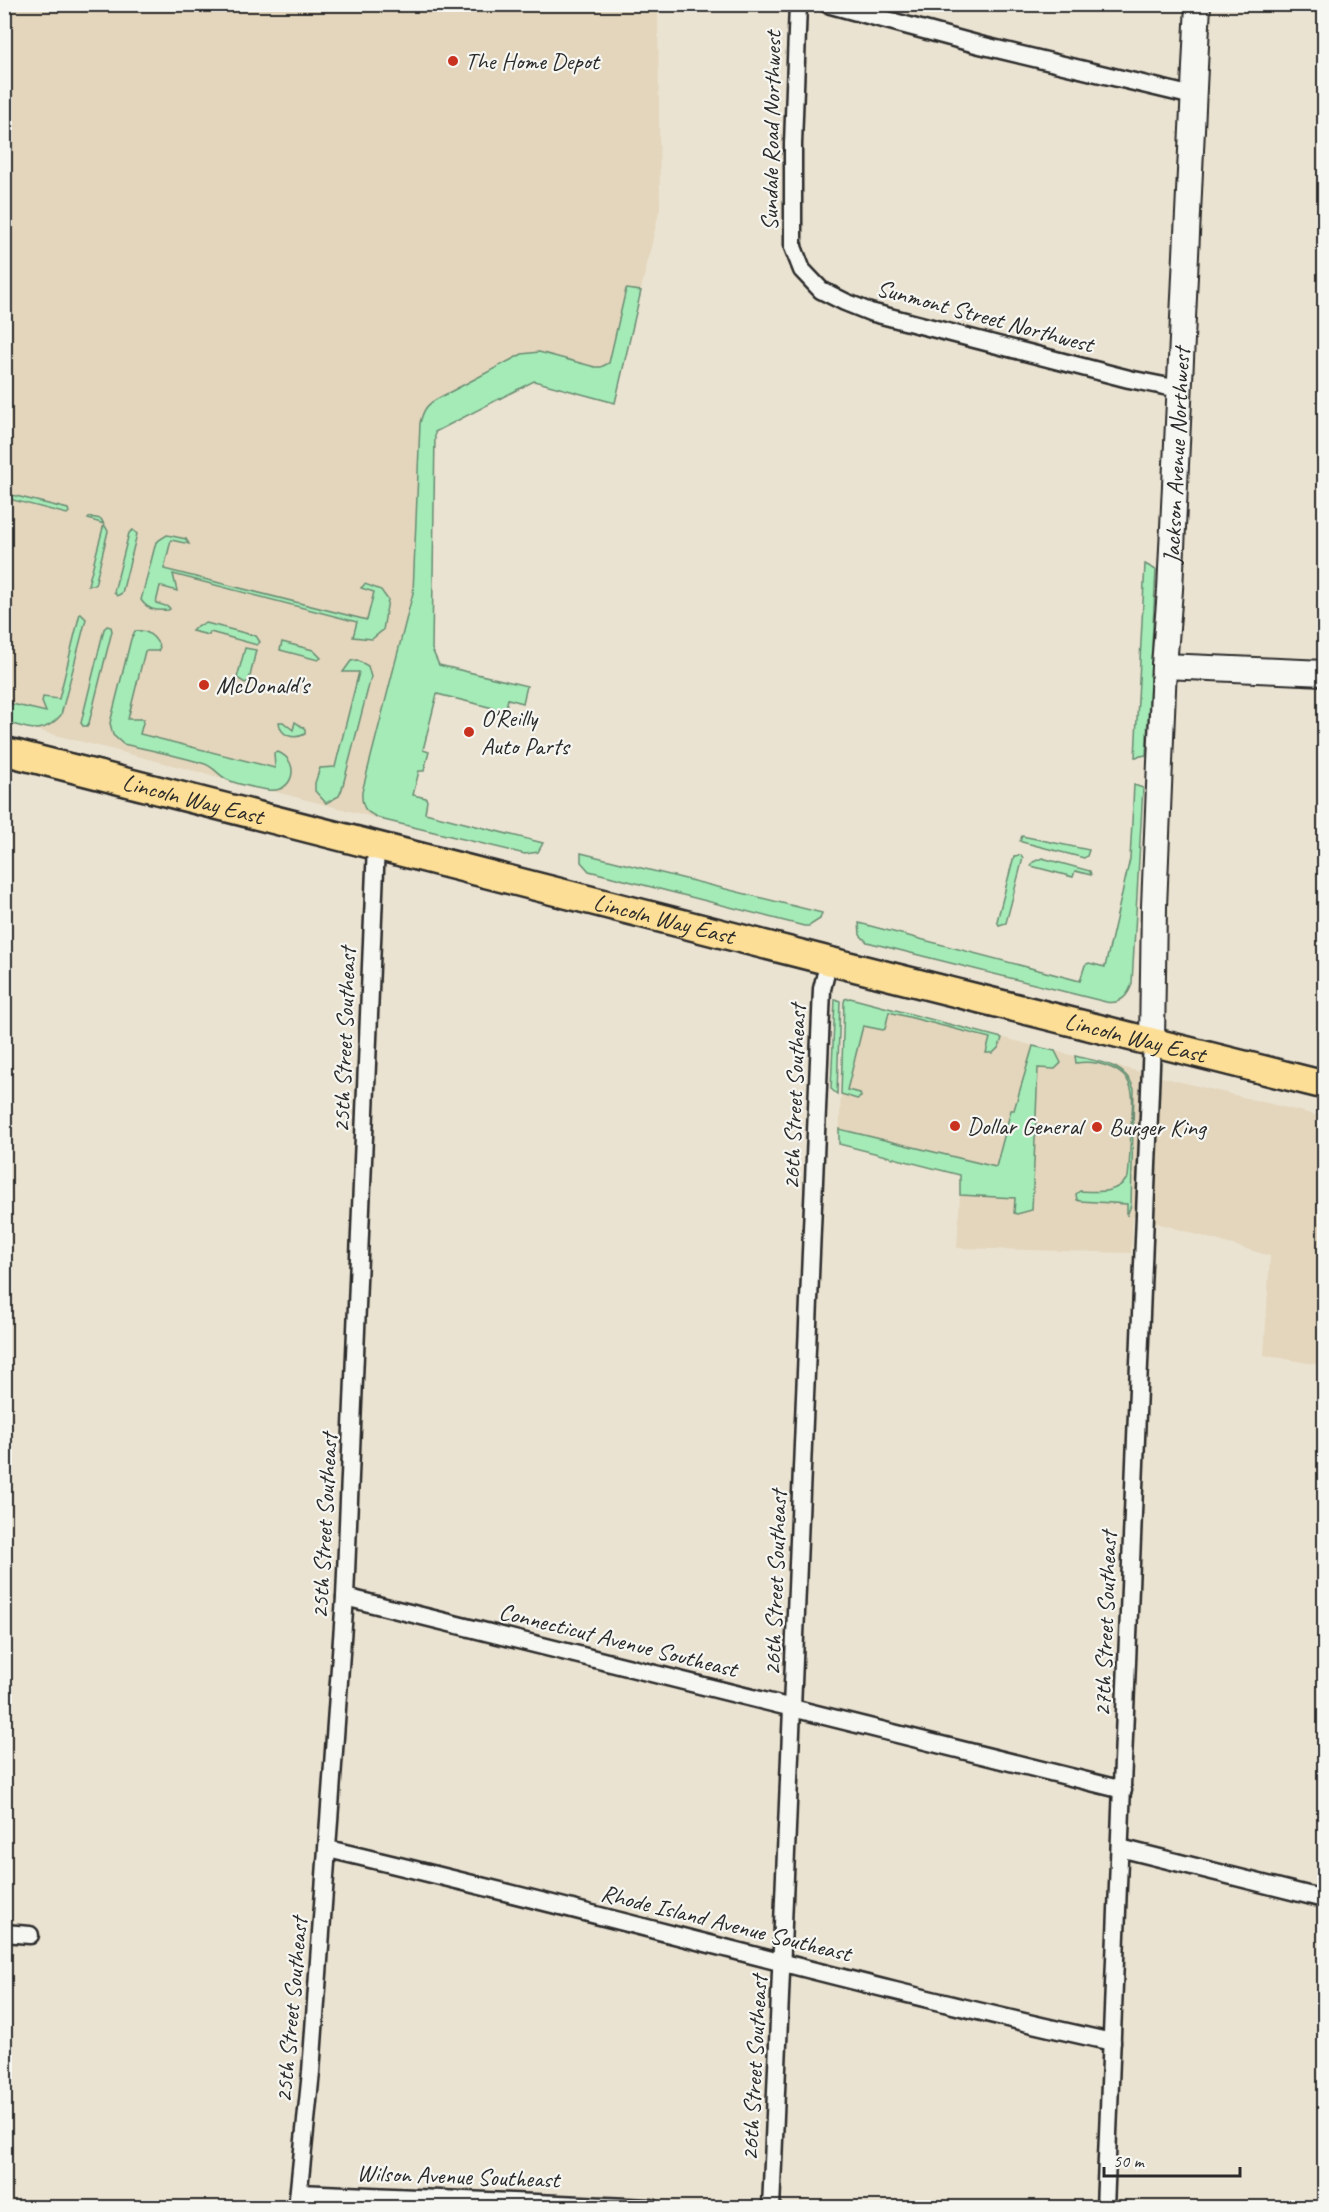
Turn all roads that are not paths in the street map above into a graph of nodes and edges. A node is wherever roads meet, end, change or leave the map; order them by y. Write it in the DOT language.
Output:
graph roads {
  1 [pos="798,4"];
  2 [pos="827,4"];
  3 [pos="1198,4"];
  4 [pos="1193,96"];
  5 [pos="796,258"];
  6 [pos="1179,389"];
  7 [pos="1164,666"];
  8 [pos="1324,673"];
  9 [pos="4,751"];
  10 [pos="375,845"];
  11 [pos="829,961"];
  12 [pos="1152,1041"];
  13 [pos="1324,1085"];
  14 [pos="345,1597"];
  15 [pos="795,1708"];
  16 [pos="1123,1790"];
  17 [pos="1120,1848"];
  18 [pos="328,1849"];
  19 [pos="1324,1899"];
  20 [pos="4,1933"];
  21 [pos="30,1935"];
  22 [pos="782,1962"];
  23 [pos="1112,2042"];
  24 [pos="298,2200"];
  25 [pos="530,2205"];
  26 [pos="652,2208"];
  27 [pos="771,2208"];
  28 [pos="1105,2208"];
  1 -- 5 [label="street, Sundale Road Northwest"];
  2 -- 4 [label="street"];
  3 -- 4 [label="street, Jackson Avenue Northwest"];
  4 -- 6 [label="street, Jackson Avenue Northwest"];
  5 -- 6 [label="street, Sunmont Street Northwest"];
  6 -- 7 [label="street, Jackson Avenue Northwest"];
  7 -- 8 [label="street"];
  7 -- 12 [label="street, Jackson Avenue Northwest"];
  9 -- 10 [label="main road, Lincoln Way East"];
  10 -- 11 [label="main road, Lincoln Way East"];
  10 -- 14 [label="street, 25th Street Southeast"];
  11 -- 12 [label="main road, Lincoln Way East"];
  11 -- 15 [label="street, 26th Street Southeast"];
  12 -- 13 [label="main road, Lincoln Way East"];
  12 -- 16 [label="street, 27th Street Southeast"];
  14 -- 15 [label="street, Connecticut Avenue Southeast"];
  14 -- 18 [label="street, 25th Street Southeast"];
  15 -- 16 [label="street, Connecticut Avenue Southeast"];
  15 -- 22 [label="street, 26th Street Southeast"];
  16 -- 17 [label="street, 27th Street Southeast"];
  17 -- 19 [label="street"];
  17 -- 23 [label="street, 27th Street Southeast"];
  18 -- 22 [label="street, Rhode Island Avenue Southeast"];
  18 -- 24 [label="street, 25th Street Southeast"];
  20 -- 21 [label="street"];
  22 -- 23 [label="street, Rhode Island Avenue Southeast"];
  22 -- 27 [label="street, 26th Street Southeast"];
  23 -- 28 [label="street, 27th Street Southeast"];
  24 -- 25 [label="street, Wilson Avenue Southeast"];
  25 -- 26 [label="street, Wilson Avenue Southeast"];
}
